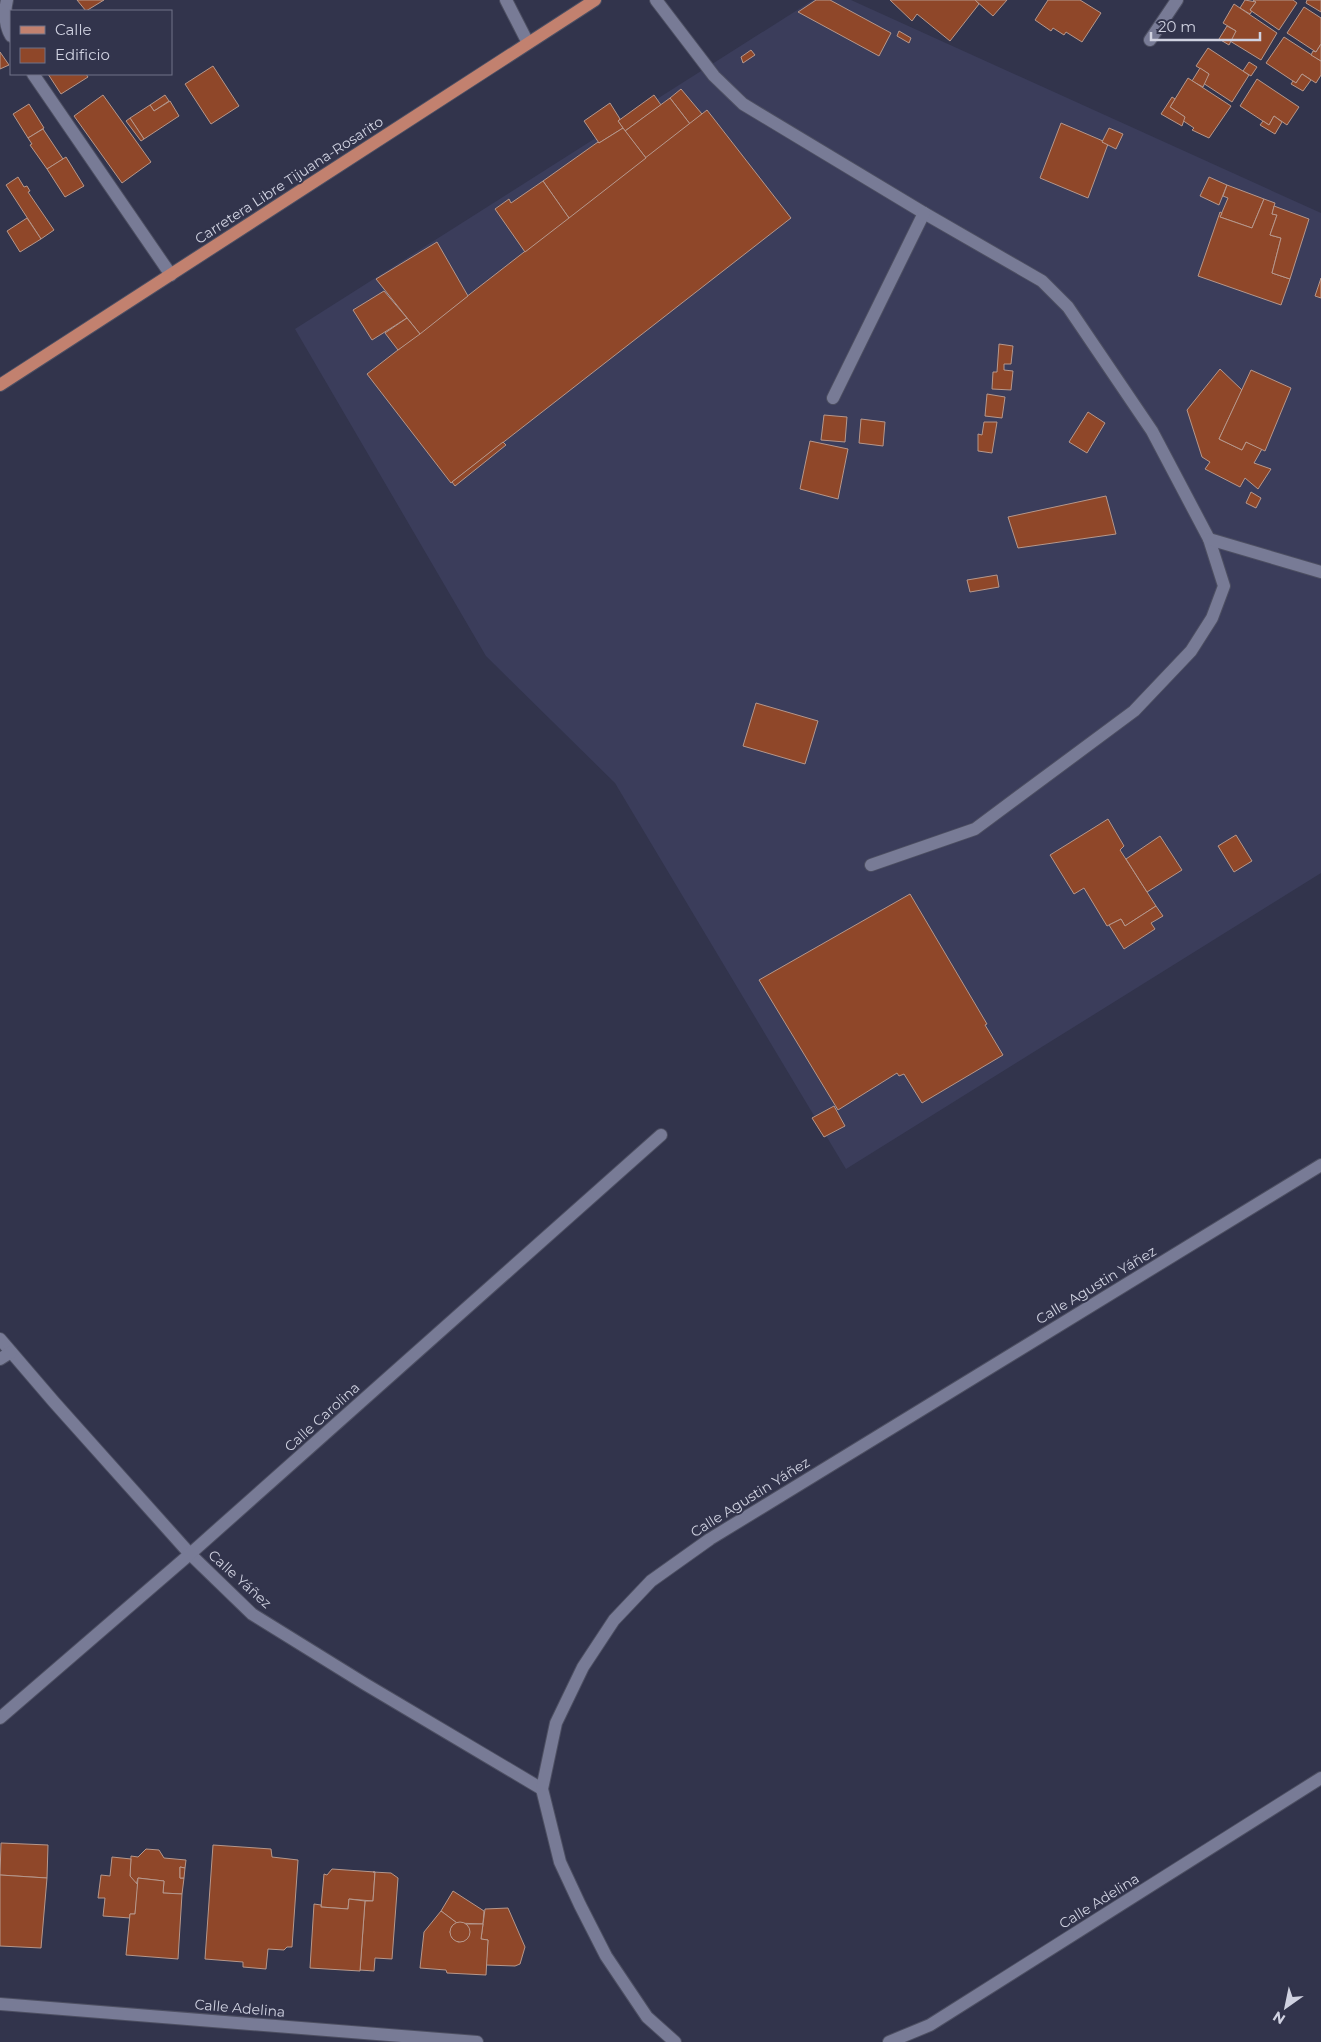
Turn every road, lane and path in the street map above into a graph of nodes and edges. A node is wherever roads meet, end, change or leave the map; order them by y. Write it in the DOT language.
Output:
graph roads {
  1 [pos="7,0"];
  2 [pos="506,0"];
  3 [pos="595,0"];
  4 [pos="656,0"];
  5 [pos="1177,0"];
  6 [pos="10,34"];
  7 [pos="1150,40"];
  8 [pos="528,43"];
  9 [pos="34,75"];
  10 [pos="924,213"];
  11 [pos="170,275"];
  12 [pos="0,385"];
  13 [pos="833,398"];
  14 [pos="1209,539"];
  15 [pos="1321,572"];
  16 [pos="871,865"];
  17 [pos="661,1135"];
  18 [pos="1321,1165"];
  19 [pos="0,1339"];
  20 [pos="6,1355"];
  21 [pos="190,1554"];
  22 [pos="0,1718"];
  23 [pos="1321,1778"];
  24 [pos="542,1789"];
  25 [pos="0,2004"];
  26 [pos="477,2042"];
  27 [pos="675,2042"];
  28 [pos="889,2042"];
  1 -- 6 [label="street"];
  2 -- 8 [label="street"];
  3 -- 8 [label="main road, Carretera Libre Tijuana-Rosarito"];
  4 -- 10 [label="street"];
  5 -- 7 [label="street"];
  8 -- 11 [label="main road, Carretera Libre Tijuana-Rosarito"];
  9 -- 11 [label="street"];
  10 -- 13 [label="street"];
  10 -- 14 [label="street"];
  11 -- 12 [label="main road, Carretera Libre Tijuana-Rosarito"];
  14 -- 15 [label="street"];
  14 -- 16 [label="street"];
  17 -- 21 [label="street, Calle Carolina"];
  18 -- 24 [label="street, Calle Agustin Yáñez"];
  19 -- 20 [label="street, Calle Yáñez"];
  20 -- 21 [label="street, Calle Yáñez"];
  21 -- 22 [label="street, Calle Carolina"];
  21 -- 24 [label="street, Calle Yáñez"];
  23 -- 28 [label="street, Calle Adelina"];
  24 -- 27 [label="street, Calle Agustin Yáñez"];
  25 -- 26 [label="street, Calle Adelina"];
}
